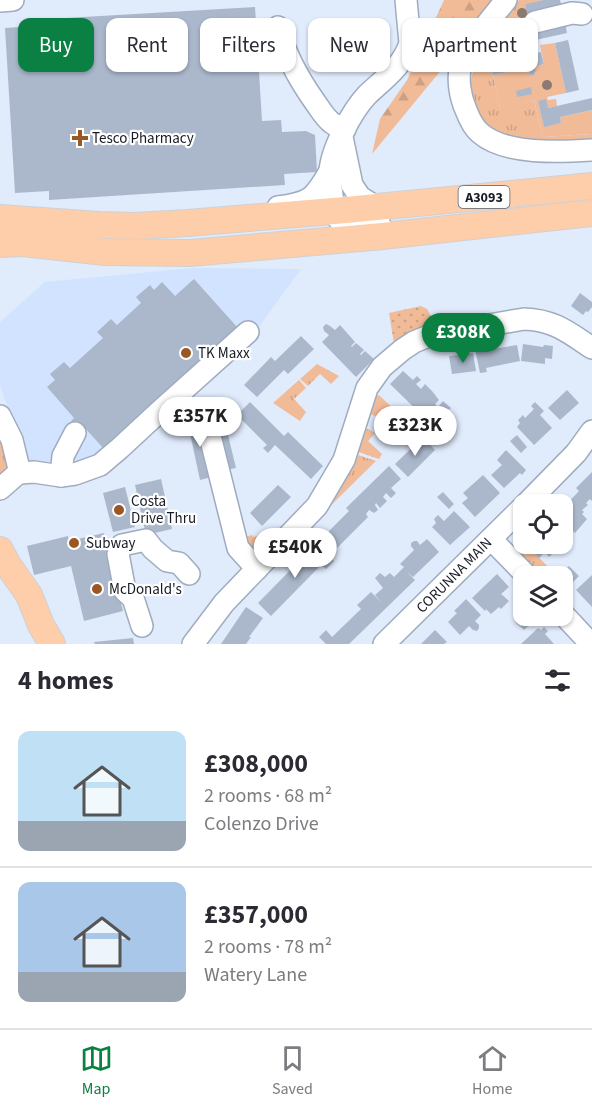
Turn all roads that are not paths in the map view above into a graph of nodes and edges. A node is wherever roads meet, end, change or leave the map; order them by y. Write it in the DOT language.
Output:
graph roads {
  1 [pos="13,0"];
  2 [pos="406,0"];
  3 [pos="506,0"];
  4 [pos="0,1"];
  5 [pos="574,9"];
  6 [pos="538,21"];
  7 [pos="296,72"];
  8 [pos="344,141"];
  9 [pos="592,150"];
  10 [pos="330,171"];
  11 [pos="592,186"];
  12 [pos="376,207"];
  13 [pos="592,213"];
  14 [pos="341,215"];
  15 [pos="0,218"];
  16 [pos="238,220"];
  17 [pos="477,226"];
  18 [pos="306,243"];
  19 [pos="0,244"];
  20 [pos="248,332"];
  21 [pos="592,348"];
  22 [pos="204,412"];
  23 [pos="1,421"];
  24 [pos="592,431"];
  25 [pos="75,433"];
  26 [pos="20,473"];
  27 [pos="61,476"];
  28 [pos="1,491"];
  29 [pos="536,494"];
  30 [pos="513,517"];
  31 [pos="0,528"];
  32 [pos="491,539"];
  33 [pos="0,548"];
  34 [pos="517,566"];
  35 [pos="184,569"];
  36 [pos="257,569"];
  37 [pos="0,582"];
  38 [pos="573,625"];
  39 [pos="142,626"];
  40 [pos="47,634"];
  41 [pos="193,644"];
  42 [pos="384,644"];
  43 [pos="591,644"];
  1 -- 4 [label="street"];
  2 -- 8 [label="street"];
  3 -- 9 [label="street"];
  5 -- 6 [label="street"];
  7 -- 8 [label="street"];
  8 -- 10 [label="street"];
  8 -- 12 [label="street"];
  8 -- 14 [label="street"];
  10 -- 14 [label="street"];
  10 -- 16 [label="street"];
  11 -- 12 [label="main road, A3093"];
  12 -- 14 [label="main road, A3093"];
  13 -- 17 [label="main road, A3093"];
  14 -- 16 [label="main road, A3093"];
  14 -- 17 [label="street"];
  14 -- 18 [label="street"];
  15 -- 16 [label="main road, A3093"];
  17 -- 18 [label="main road, A3093"];
  18 -- 19 [label="main road, A3093"];
  20 -- 27 [label="street"];
  21 -- 36 [label="street"];
  22 -- 36 [label="street"];
  23 -- 26 [label="street"];
  24 -- 29 [label="street, CORUNNA MAIN"];
  25 -- 27 [label="street"];
  26 -- 27 [label="street"];
  26 -- 28 [label="street"];
  30 -- 32 [label="street, CORUNNA MAIN"];
  31 -- 33 [label="main road"];
  32 -- 34 [label="street"];
  32 -- 42 [label="street, CORUNNA MAIN"];
  33 -- 40 [label="main road"];
  35 -- 39 [label="street"];
  36 -- 41 [label="street"];
  37 -- 40 [label="main road"];
  38 -- 43 [label="street"];
}
